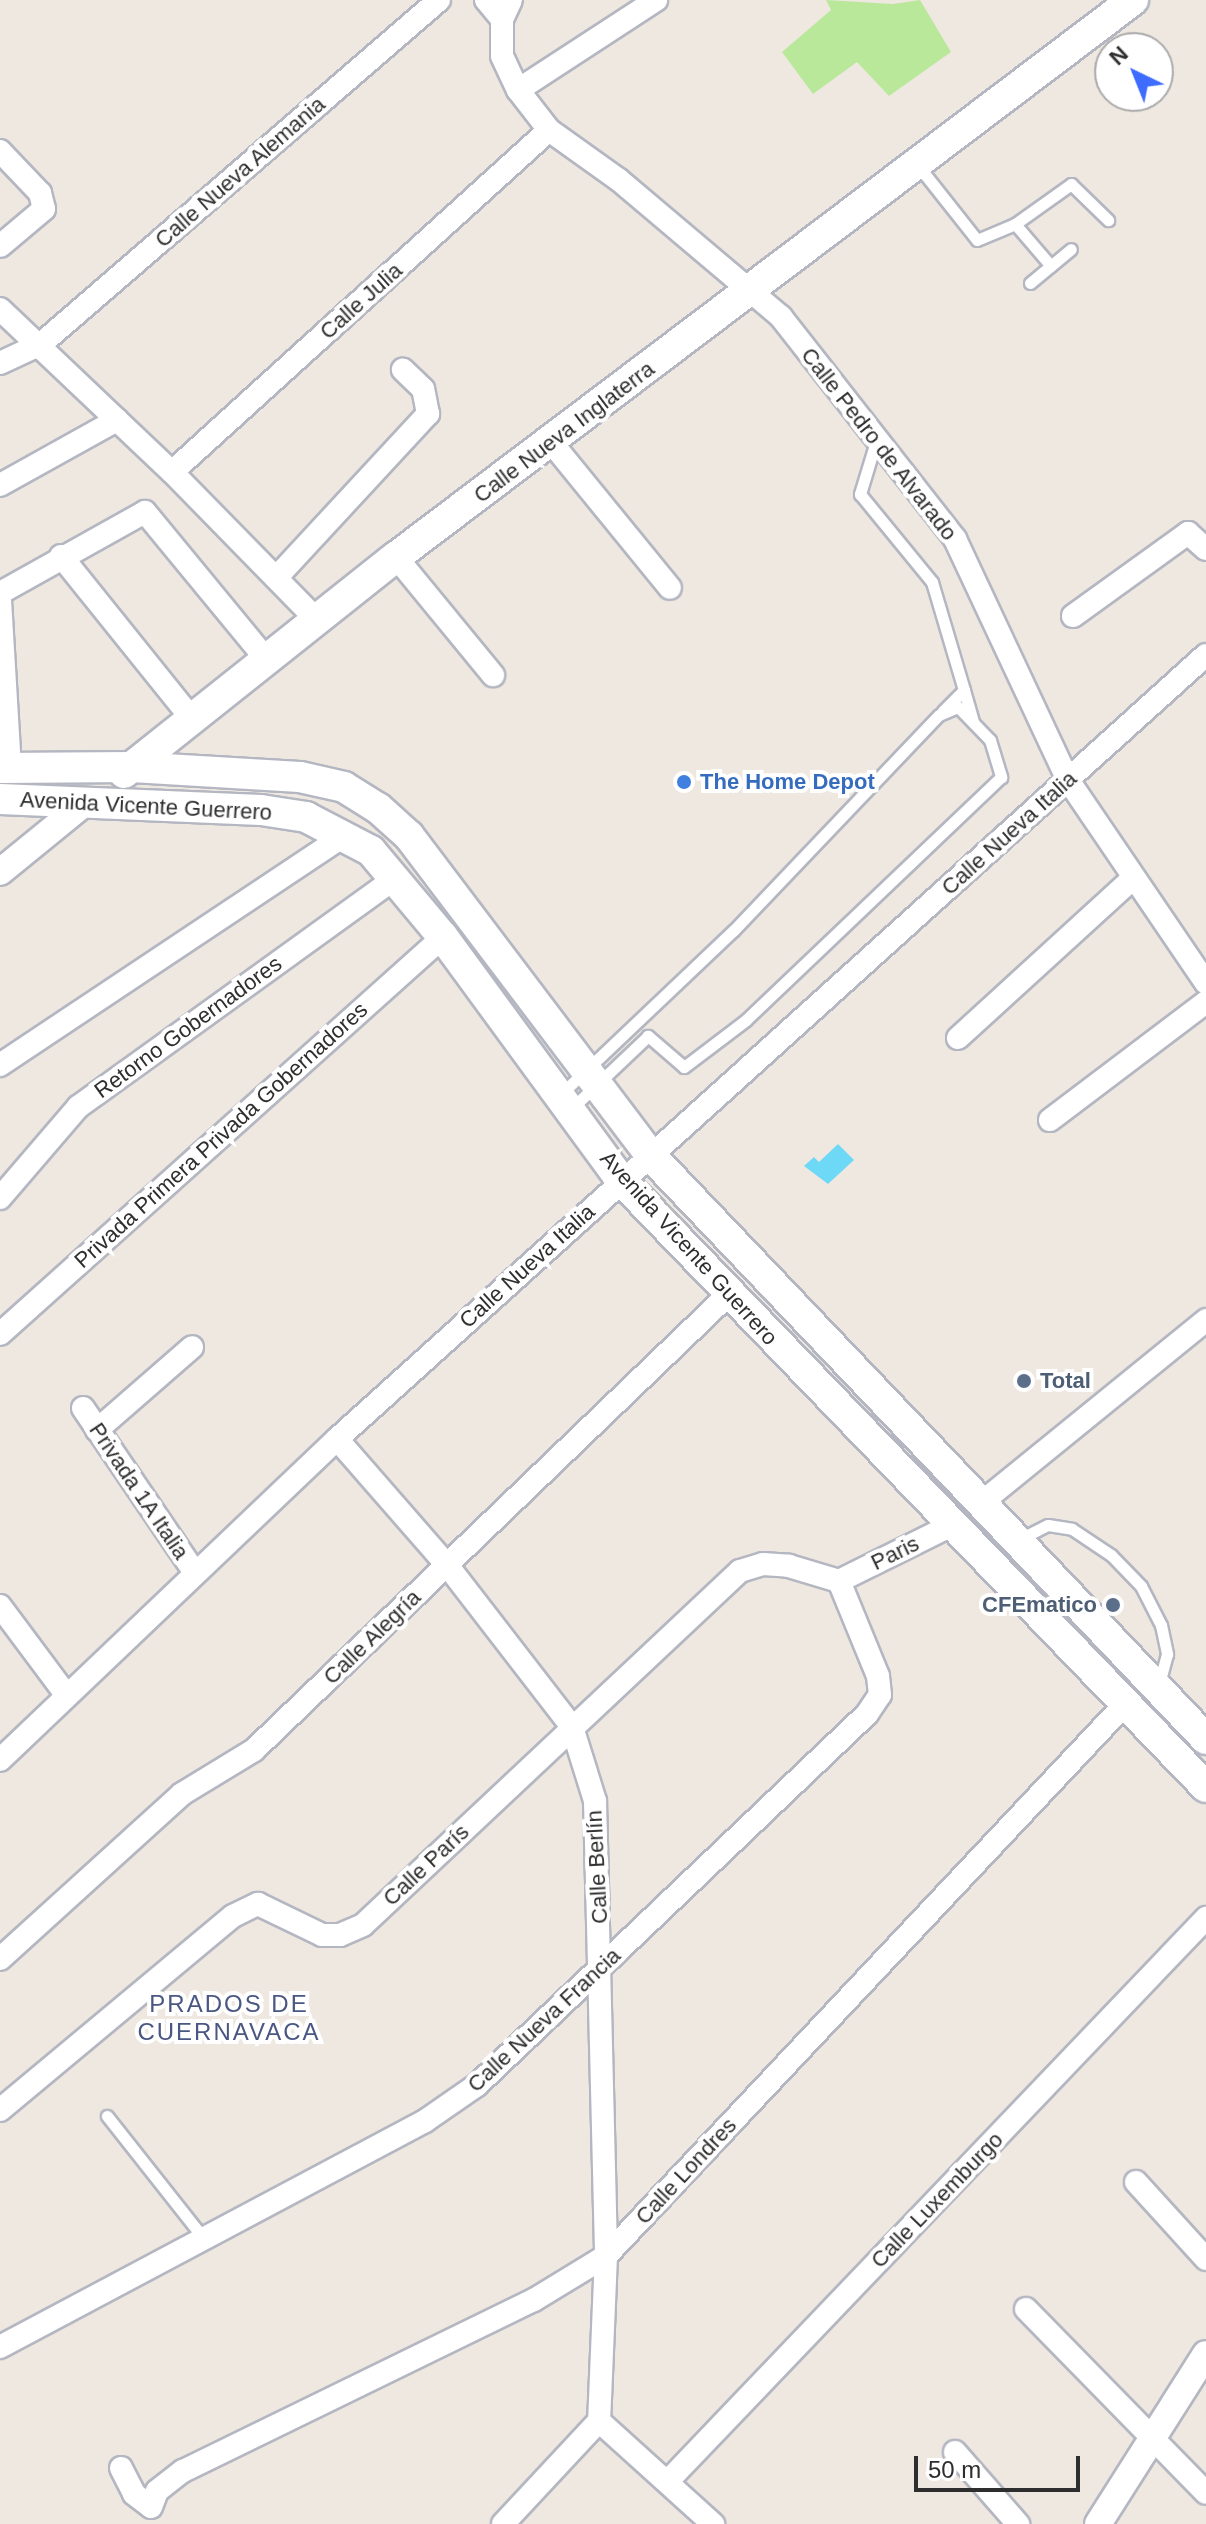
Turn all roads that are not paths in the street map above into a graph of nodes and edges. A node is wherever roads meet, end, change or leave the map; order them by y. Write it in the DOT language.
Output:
graph roads {
  1 [pos="439,0"];
  2 [pos="486,0"];
  3 [pos="656,0"];
  4 [pos="1133,0"];
  5 [pos="506,9"];
  6 [pos="518,90"];
  7 [pos="549,130"];
  8 [pos="0,151"];
  9 [pos="916,163"];
  10 [pos="1108,220"];
  11 [pos="1015,224"];
  12 [pos="0,246"];
  13 [pos="1071,249"];
  14 [pos="1051,266"];
  15 [pos="1030,283"];
  16 [pos="753,290"];
  17 [pos="0,309"];
  18 [pos="41,344"];
  19 [pos="0,363"];
  20 [pos="403,370"];
  21 [pos="117,420"];
  22 [pos="878,438"];
  23 [pos="551,442"];
  24 [pos="172,472"];
  25 [pos="0,485"];
  26 [pos="1206,549"];
  27 [pos="61,556"];
  28 [pos="396,557"];
  29 [pos="276,578"];
  30 [pos="670,588"];
  31 [pos="0,593"];
  32 [pos="0,600"];
  33 [pos="1073,616"];
  34 [pos="317,620"];
  35 [pos="1206,655"];
  36 [pos="267,660"];
  37 [pos="493,675"];
  38 [pos="964,690"];
  39 [pos="939,715"];
  40 [pos="192,719"];
  41 [pos="973,722"];
  42 [pos="132,767"];
  43 [pos="5,768"];
  44 [pos="1068,780"];
  45 [pos="0,799"];
  46 [pos="87,801"];
  47 [pos="346,834"];
  48 [pos="0,872"];
  49 [pos="396,878"];
  50 [pos="1132,879"];
  51 [pos="443,937"];
  52 [pos="1206,983"];
  53 [pos="1206,1002"];
  54 [pos="958,1038"];
  55 [pos="0,1065"];
  56 [pos="592,1075"];
  57 [pos="564,1103"];
  58 [pos="1050,1120"];
  59 [pos="651,1156"];
  60 [pos="621,1180"];
  61 [pos="0,1198"];
  62 [pos="728,1295"];
  63 [pos="1206,1320"];
  64 [pos="0,1334"];
  65 [pos="192,1347"];
  66 [pos="83,1408"];
  67 [pos="97,1430"];
  68 [pos="337,1439"];
  69 [pos="981,1503"];
  70 [pos="952,1525"];
  71 [pos="1018,1541"];
  72 [pos="447,1565"];
  73 [pos="195,1573"];
  74 [pos="839,1581"];
  75 [pos="0,1606"];
  76 [pos="1158,1688"];
  77 [pos="67,1696"];
  78 [pos="1125,1704"];
  79 [pos="572,1727"];
  80 [pos="1206,1739"];
  81 [pos="0,1760"];
  82 [pos="1206,1787"];
  83 [pos="1206,1918"];
  84 [pos="0,1959"];
  85 [pos="601,1969"];
  86 [pos="0,2110"];
  87 [pos="107,2116"];
  88 [pos="1136,2182"];
  89 [pos="204,2239"];
  90 [pos="606,2256"];
  91 [pos="1206,2259"];
  92 [pos="1026,2309"];
  93 [pos="0,2347"];
  94 [pos="1206,2354"];
  95 [pos="599,2421"];
  96 [pos="1152,2438"];
  97 [pos="955,2452"];
  98 [pos="121,2468"];
  99 [pos="668,2481"];
  100 [pos="1206,2493"];
  101 [pos="153,2516"];
  102 [pos="503,2524"];
  103 [pos="713,2524"];
  104 [pos="1018,2524"];
  105 [pos="1098,2524"];
  1 -- 18 [label="street, Calle Nueva Alemania"];
  2 -- 5 [label="street, Calle Pedro de Alvarado"];
  3 -- 6 [label="street"];
  4 -- 9 [label="main road, Calle Nueva Inglaterra"];
  5 -- 6 [label="street, Calle Pedro de Alvarado"];
  6 -- 7 [label="street, Calle Pedro de Alvarado"];
  7 -- 16 [label="street, Calle Pedro de Alvarado"];
  7 -- 24 [label="street, Calle Julia"];
  8 -- 12 [label="street"];
  9 -- 11 [label="lane"];
  9 -- 16 [label="main road, Calle Nueva Inglaterra"];
  10 -- 11 [label="lane"];
  11 -- 14 [label="lane"];
  13 -- 14 [label="lane"];
  14 -- 15 [label="lane"];
  16 -- 22 [label="street, Calle Pedro de Alvarado"];
  16 -- 23 [label="main road, Calle Nueva Inglaterra"];
  17 -- 18 [label="street"];
  18 -- 19 [label="street, Calle Nueva Alemania"];
  18 -- 21 [label="street"];
  20 -- 29 [label="street"];
  21 -- 24 [label="street"];
  21 -- 25 [label="street"];
  22 -- 38 [label="lane"];
  22 -- 44 [label="street, Calle Pedro de Alvarado"];
  23 -- 28 [label="main road, Calle Nueva Inglaterra"];
  23 -- 30 [label="street"];
  24 -- 29 [label="street"];
  26 -- 33 [label="street"];
  27 -- 31 [label="street"];
  27 -- 36 [label="street"];
  27 -- 40 [label="street"];
  28 -- 34 [label="main road, Calle Nueva Inglaterra"];
  28 -- 37 [label="street"];
  29 -- 34 [label="street"];
  32 -- 43 [label="street"];
  34 -- 36 [label="main road, Calle Nueva Inglaterra"];
  35 -- 44 [label="street, Calle Nueva Italia"];
  36 -- 40 [label="main road, Calle Nueva Inglaterra"];
  38 -- 39 [label="lane"];
  38 -- 41 [label="lane"];
  39 -- 41 [label="lane"];
  39 -- 56 [label="lane"];
  40 -- 42 [label="main road, Calle Nueva Inglaterra"];
  41 -- 56 [label="lane"];
  42 -- 43 [label="main road, Avenida Vicente Guerrero"];
  42 -- 46 [label="main road, Calle Nueva Inglaterra"];
  42 -- 56 [label="main road, Avenida Vicente Guerrero"];
  44 -- 50 [label="street, Calle Pedro de Alvarado"];
  44 -- 59 [label="street, Calle Nueva Italia"];
  45 -- 46 [label="main road, Avenida Vicente Guerrero"];
  46 -- 47 [label="main road, Avenida Vicente Guerrero"];
  46 -- 48 [label="street, Calle Nueva Inglaterra"];
  47 -- 49 [label="main road, Avenida Vicente Guerrero"];
  47 -- 55 [label="street"];
  49 -- 51 [label="main road, Avenida Vicente Guerrero"];
  49 -- 61 [label="street, Retorno Gobernadores"];
  50 -- 52 [label="street, Calle Pedro de Alvarado"];
  50 -- 54 [label="street"];
  51 -- 57 [label="main road, Avenida Vicente Guerrero"];
  51 -- 64 [label="street, Privada Primera Privada Gobernadores"];
  53 -- 58 [label="street"];
  56 -- 57 [label="lane"];
  56 -- 57 [label="lane"];
  56 -- 59 [label="main road, Avenida Vicente Guerrero"];
  57 -- 60 [label="main road, Avenida Vicente Guerrero"];
  59 -- 60 [label="street, Calle Nueva Italia"];
  59 -- 69 [label="main road, Avenida Vicente Guerrero"];
  60 -- 62 [label="main road, Avenida Vicente Guerrero"];
  60 -- 68 [label="street, Calle Nueva Italia"];
  62 -- 70 [label="main road, Avenida Vicente Guerrero"];
  62 -- 72 [label="street, Calle Alegría"];
  63 -- 69 [label="street"];
  65 -- 67 [label="street"];
  66 -- 67 [label="street, Privada 1A Italia"];
  67 -- 73 [label="street, Privada 1A Italia"];
  68 -- 72 [label="street, Calle Berlín"];
  68 -- 73 [label="street, Calle Nueva Italia"];
  69 -- 71 [label="main road, Avenida Vicente Guerrero"];
  70 -- 74 [label="street, Paris"];
  70 -- 78 [label="main road, Avenida Vicente Guerrero"];
  71 -- 76 [label="main road, Avenida Vicente Guerrero"];
  71 -- 76 [label="lane"];
  72 -- 79 [label="street, Calle Berlín"];
  72 -- 84 [label="street, Calle Alegría"];
  73 -- 77 [label="street, Calle Nueva Italia"];
  74 -- 79 [label="street, Calle París"];
  74 -- 85 [label="street, Calle Nueva Francia"];
  75 -- 77 [label="street"];
  76 -- 80 [label="main road, Avenida Vicente Guerrero"];
  77 -- 81 [label="street, Calle Nueva Italia"];
  78 -- 82 [label="main road, Avenida Vicente Guerrero"];
  78 -- 90 [label="street, Calle Londres"];
  79 -- 85 [label="street, Calle Berlín"];
  79 -- 86 [label="street, Calle París"];
  83 -- 99 [label="street, Calle Luxemburgo"];
  85 -- 89 [label="street, Calle Nueva Francia"];
  85 -- 90 [label="street, Calle Berlín"];
  87 -- 89 [label="lane"];
  88 -- 91 [label="street"];
  89 -- 93 [label="street, Calle Nueva Francia"];
  90 -- 95 [label="street, Calle Berlín"];
  90 -- 101 [label="street, Calle Londres"];
  92 -- 96 [label="street"];
  94 -- 96 [label="street"];
  95 -- 99 [label="street"];
  95 -- 102 [label="street"];
  96 -- 100 [label="street"];
  96 -- 105 [label="street"];
  97 -- 104 [label="street"];
  98 -- 101 [label="street"];
  99 -- 103 [label="street"];
}
